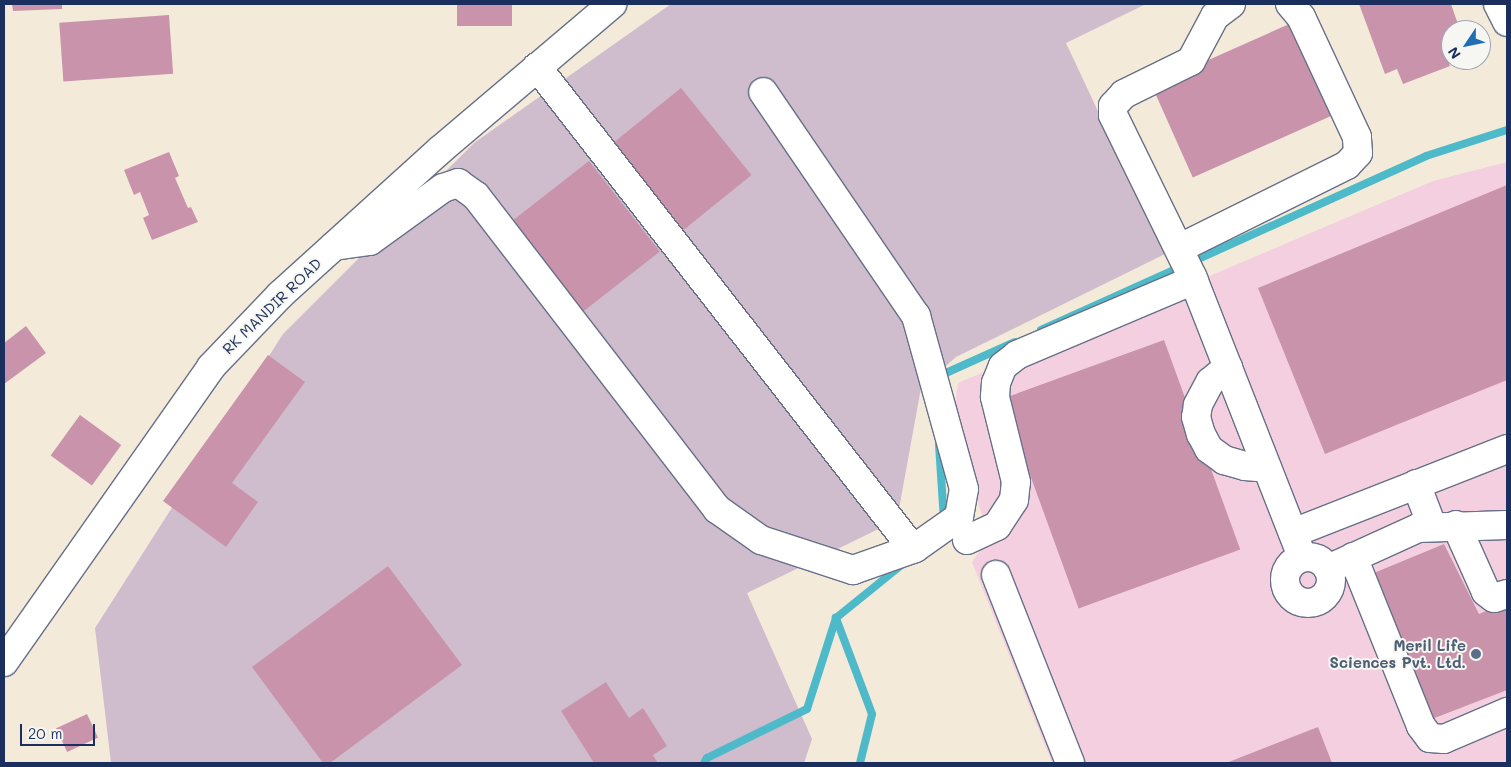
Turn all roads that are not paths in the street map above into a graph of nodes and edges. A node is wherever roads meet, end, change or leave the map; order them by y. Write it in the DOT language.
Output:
graph roads {
  1 [pos="1230,4"];
  2 [pos="1290,4"];
  3 [pos="1498,4"];
  4 [pos="607,5"];
  5 [pos="1507,22"];
  6 [pos="537,67"];
  7 [pos="763,92"];
  8 [pos="334,246"];
  9 [pos="1187,264"];
  10 [pos="1228,367"];
  11 [pos="1507,450"];
  12 [pos="1267,468"];
  13 [pos="1416,484"];
  14 [pos="1360,506"];
  15 [pos="1507,525"];
  16 [pos="1444,526"];
  17 [pos="963,528"];
  18 [pos="1298,545"];
  19 [pos="914,548"];
  20 [pos="1364,551"];
  21 [pos="1328,568"];
  22 [pos="996,575"];
  23 [pos="1507,594"];
  24 [pos="4,662"];
  25 [pos="1507,712"];
  26 [pos="1070,763"];
  1 -- 9 [label="street"];
  2 -- 9 [label="street"];
  3 -- 5 [label="street"];
  4 -- 6 [label="street, RK MANDIR ROAD"];
  6 -- 8 [label="street, RK MANDIR ROAD"];
  6 -- 19 [label="street"];
  7 -- 17 [label="street"];
  8 -- 19 [label="street"];
  8 -- 24 [label="street, RK MANDIR ROAD"];
  9 -- 10 [label="street"];
  9 -- 17 [label="street"];
  10 -- 12 [label="street"];
  10 -- 12 [label="street"];
  11 -- 13 [label="street"];
  12 -- 18 [label="street"];
  13 -- 14 [label="street"];
  13 -- 16 [label="street"];
  14 -- 18 [label="street"];
  14 -- 20 [label="street"];
  15 -- 16 [label="street"];
  16 -- 20 [label="street"];
  16 -- 23 [label="street"];
  17 -- 19 [label="street"];
  18 -- 21 [label="street"];
  18 -- 21 [label="street"];
  20 -- 21 [label="street"];
  20 -- 25 [label="street"];
  22 -- 26 [label="street"];
}
